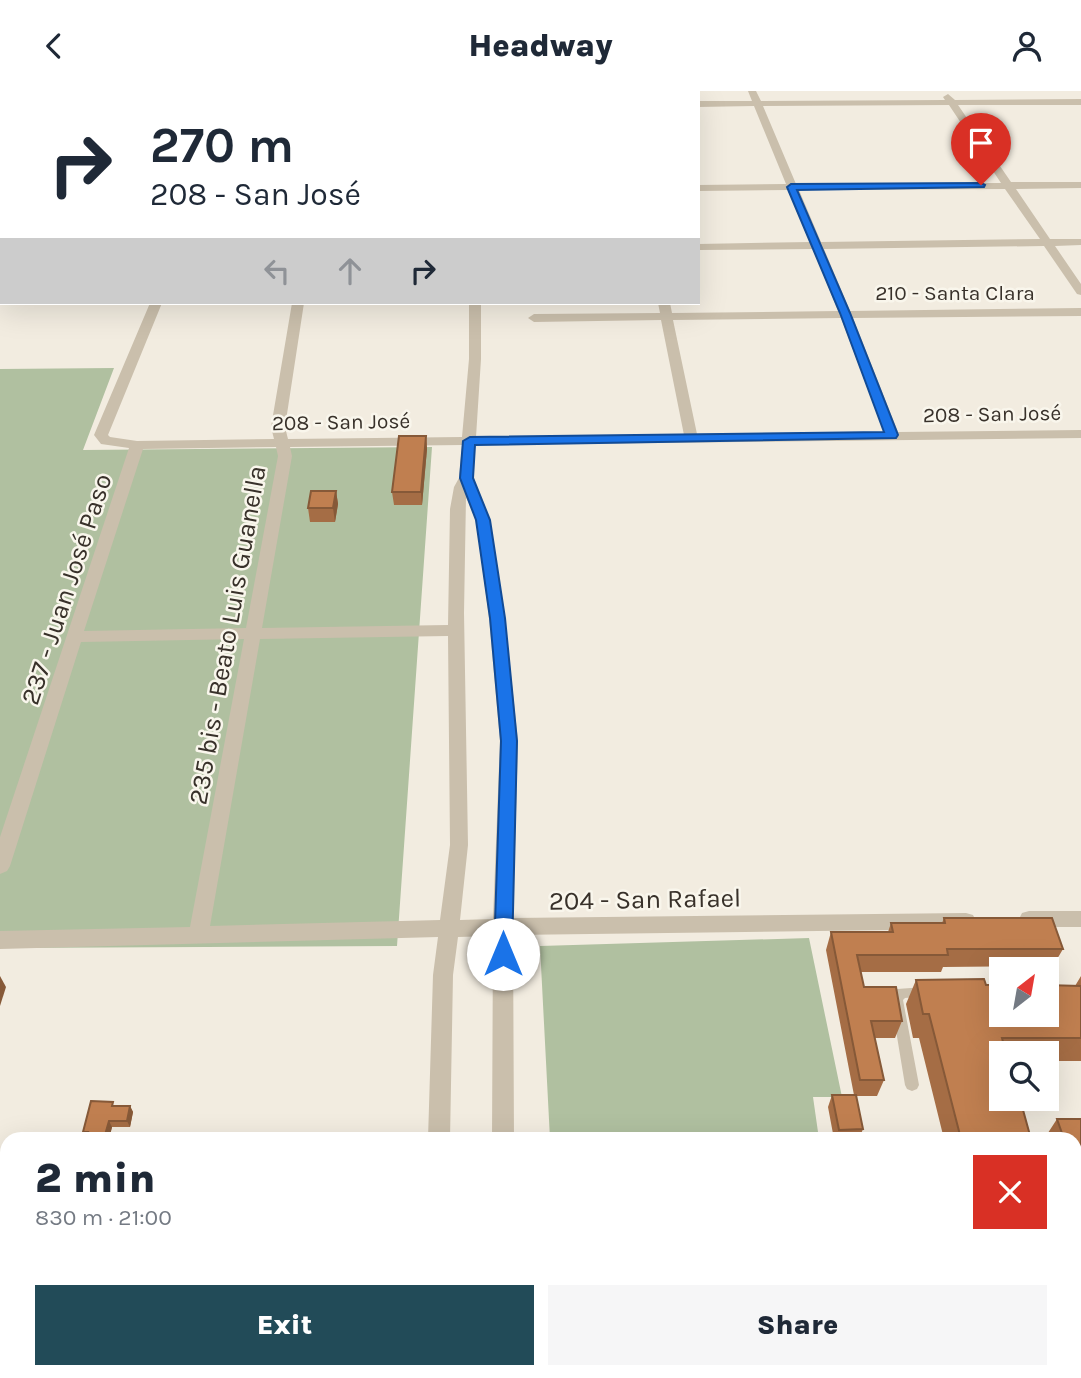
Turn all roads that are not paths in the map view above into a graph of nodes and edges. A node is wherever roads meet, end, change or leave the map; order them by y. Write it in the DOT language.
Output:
graph roads {
  1 [pos="752,91"];
  2 [pos="944,91"];
  3 [pos="1081,101"];
  4 [pos="952,102"];
  5 [pos="756,103"];
  6 [pos="700,104"];
  7 [pos="1008,185"];
  8 [pos="1081,185"];
  9 [pos="791,187"];
  10 [pos="700,188"];
  11 [pos="1045,242"];
  12 [pos="1081,242"];
  13 [pos="817,245"];
  14 [pos="700,247"];
  15 [pos="1081,292"];
  16 [pos="155,305"];
  17 [pos="298,305"];
  18 [pos="475,305"];
  19 [pos="665,309"];
  20 [pos="1081,312"];
  21 [pos="845,313"];
  22 [pos="534,319"];
  23 [pos="1081,434"];
  24 [pos="892,435"];
  25 [pos="691,437"];
  26 [pos="106,441"];
  27 [pos="470,441"];
  28 [pos="284,444"];
  29 [pos="137,446"];
  30 [pos="466,478"];
  31 [pos="456,630"];
  32 [pos="253,634"];
  33 [pos="77,638"];
  34 [pos="0,866"];
  35 [pos="1081,919"];
  36 [pos="985,920"];
  37 [pos="1013,920"];
  38 [pos="503,927"];
  39 [pos="449,929"];
  40 [pos="198,935"];
  41 [pos="0,940"];
  42 [pos="935,992"];
  43 [pos="912,1085"];
  44 [pos="439,1132"];
  45 [pos="503,1132"];
  1 -- 5 [label="street"];
  2 -- 4 [label="street"];
  3 -- 4 [label="street"];
  4 -- 5 [label="street"];
  4 -- 7 [label="street"];
  5 -- 6 [label="street"];
  5 -- 9 [label="street"];
  7 -- 8 [label="street"];
  7 -- 9 [label="street"];
  7 -- 11 [label="street"];
  9 -- 10 [label="street"];
  9 -- 13 [label="street"];
  11 -- 12 [label="street"];
  11 -- 13 [label="street"];
  11 -- 15 [label="street"];
  13 -- 14 [label="street"];
  13 -- 21 [label="street"];
  16 -- 26 [label="street, 237 - Juan José Paso"];
  17 -- 28 [label="street, 235 bis - Beato Luis Guanella"];
  18 -- 27 [label="street"];
  19 -- 21 [label="street, 210 - Santa Clara"];
  19 -- 22 [label="street, 210 - Santa Clara"];
  19 -- 25 [label="street"];
  20 -- 21 [label="street, 210 - Santa Clara"];
  21 -- 24 [label="street"];
  23 -- 24 [label="street, 208 - San José"];
  24 -- 25 [label="street, 208 - San José"];
  25 -- 27 [label="street, 208 - San José"];
  26 -- 29 [label="street, 208 - San José"];
  27 -- 28 [label="street, 208 - San José"];
  27 -- 30 [label="street"];
  28 -- 29 [label="street, 208 - San José"];
  28 -- 32 [label="street, 235 bis - Beato Luis Guanella"];
  29 -- 33 [label="street, 237 - Juan José Paso"];
  30 -- 31 [label="street"];
  30 -- 38 [label="street"];
  31 -- 32 [label="street"];
  31 -- 39 [label="street"];
  32 -- 33 [label="street"];
  32 -- 40 [label="street, 235 bis - Beato Luis Guanella"];
  33 -- 34 [label="street, 237 - Juan José Paso"];
  35 -- 37 [label="street"];
  36 -- 38 [label="street, 204 - San Rafael"];
  38 -- 39 [label="street, 204 - San Rafael"];
  38 -- 45 [label="street"];
  39 -- 40 [label="street, 204 - San Rafael"];
  39 -- 44 [label="street"];
  40 -- 41 [label="street, 204 - San Rafael"];
  42 -- 43 [label="lane"];
}
